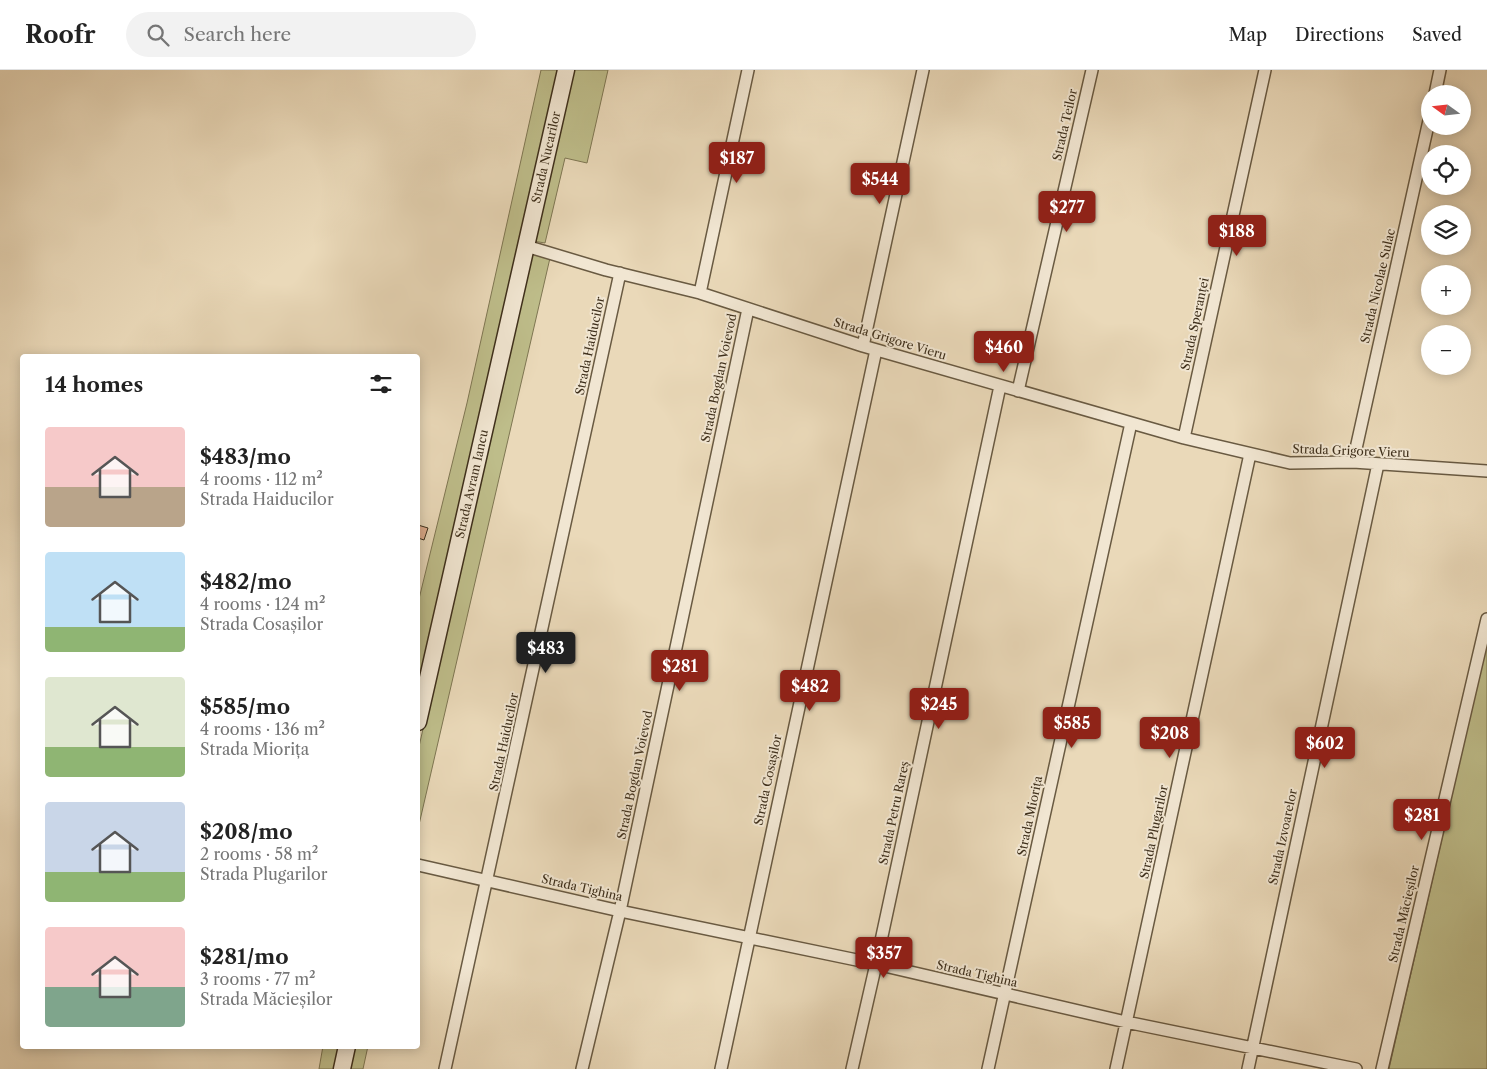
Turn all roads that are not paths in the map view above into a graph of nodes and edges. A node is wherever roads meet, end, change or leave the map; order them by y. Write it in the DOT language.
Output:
graph roads {
  1 [pos="566,70"];
  2 [pos="748,70"];
  3 [pos="923,70"];
  4 [pos="1092,70"];
  5 [pos="1265,70"];
  6 [pos="1440,70"];
  7 [pos="1437,85"];
  8 [pos="1426,135"];
  9 [pos="526,246"];
  10 [pos="620,273"];
  11 [pos="700,293"];
  12 [pos="748,309"];
  13 [pos="862,346"];
  14 [pos="876,350"];
  15 [pos="1000,386"];
  16 [pos="1018,391"];
  17 [pos="1131,423"];
  18 [pos="1184,438"];
  19 [pos="1250,454"];
  20 [pos="1353,462"];
  21 [pos="1378,464"];
  22 [pos="1487,471"];
  23 [pos="1487,619"];
  24 [pos="420,713"];
  25 [pos="420,865"];
  26 [pos="487,880"];
  27 [pos="620,911"];
  28 [pos="748,937"];
  29 [pos="876,964"];
  30 [pos="1005,995"];
  31 [pos="1126,1022"];
  32 [pos="346,1049"];
  33 [pos="1252,1049"];
  34 [pos="342,1069"];
  35 [pos="445,1069"];
  36 [pos="582,1069"];
  37 [pos="721,1069"];
  38 [pos="852,1069"];
  39 [pos="988,1069"];
  40 [pos="1116,1069"];
  41 [pos="1248,1069"];
  42 [pos="1356,1069"];
  43 [pos="1382,1069"];
  1 -- 9 [label="street, Strada Nucarilor"];
  2 -- 11 [label="street"];
  3 -- 13 [label="street"];
  4 -- 16 [label="street, Strada Teilor"];
  5 -- 18 [label="street, Strada Speranței"];
  6 -- 7 [label="street"];
  8 -- 20 [label="street, Strada Nicolae Sulac"];
  9 -- 10 [label="street, Strada Grigore Vieru"];
  9 -- 24 [label="street, Strada Avram Iancu"];
  10 -- 11 [label="street, Strada Grigore Vieru"];
  10 -- 26 [label="street, Strada Haiducilor"];
  11 -- 12 [label="street, Strada Grigore Vieru"];
  12 -- 13 [label="street, Strada Grigore Vieru"];
  12 -- 27 [label="street, Strada Bogdan Voievod"];
  13 -- 14 [label="street, Strada Grigore Vieru"];
  14 -- 15 [label="street, Strada Grigore Vieru"];
  14 -- 28 [label="street, Strada Cosașilor"];
  15 -- 16 [label="street, Strada Grigore Vieru"];
  15 -- 29 [label="street, Strada Petru Rareș"];
  16 -- 17 [label="street, Strada Grigore Vieru"];
  17 -- 18 [label="street, Strada Grigore Vieru"];
  17 -- 30 [label="street, Strada Miorița"];
  18 -- 19 [label="street, Strada Grigore Vieru"];
  19 -- 20 [label="street, Strada Grigore Vieru"];
  19 -- 31 [label="street, Strada Plugarilor"];
  20 -- 21 [label="street, Strada Grigore Vieru"];
  21 -- 22 [label="street, Strada Grigore Vieru"];
  21 -- 33 [label="street, Strada Izvoarelor"];
  23 -- 43 [label="street, Strada Măcieșilor"];
  25 -- 26 [label="street, Strada Tighina"];
  26 -- 27 [label="street, Strada Tighina"];
  26 -- 35 [label="street, Strada Haiducilor"];
  27 -- 28 [label="street, Strada Tighina"];
  27 -- 36 [label="street, Strada Bogdan Voievod"];
  28 -- 29 [label="street, Strada Tighina"];
  28 -- 37 [label="street, Strada Cosașilor"];
  29 -- 30 [label="street, Strada Tighina"];
  29 -- 38 [label="street, Strada Petru Rareș"];
  30 -- 31 [label="street, Strada Tighina"];
  30 -- 39 [label="street, Strada Miorița"];
  31 -- 33 [label="street, Strada Tighina"];
  31 -- 40 [label="street, Strada Plugarilor"];
  32 -- 34 [label="street"];
  33 -- 41 [label="street, Strada Izvoarelor"];
  33 -- 42 [label="street, Strada Tighina"];
}
